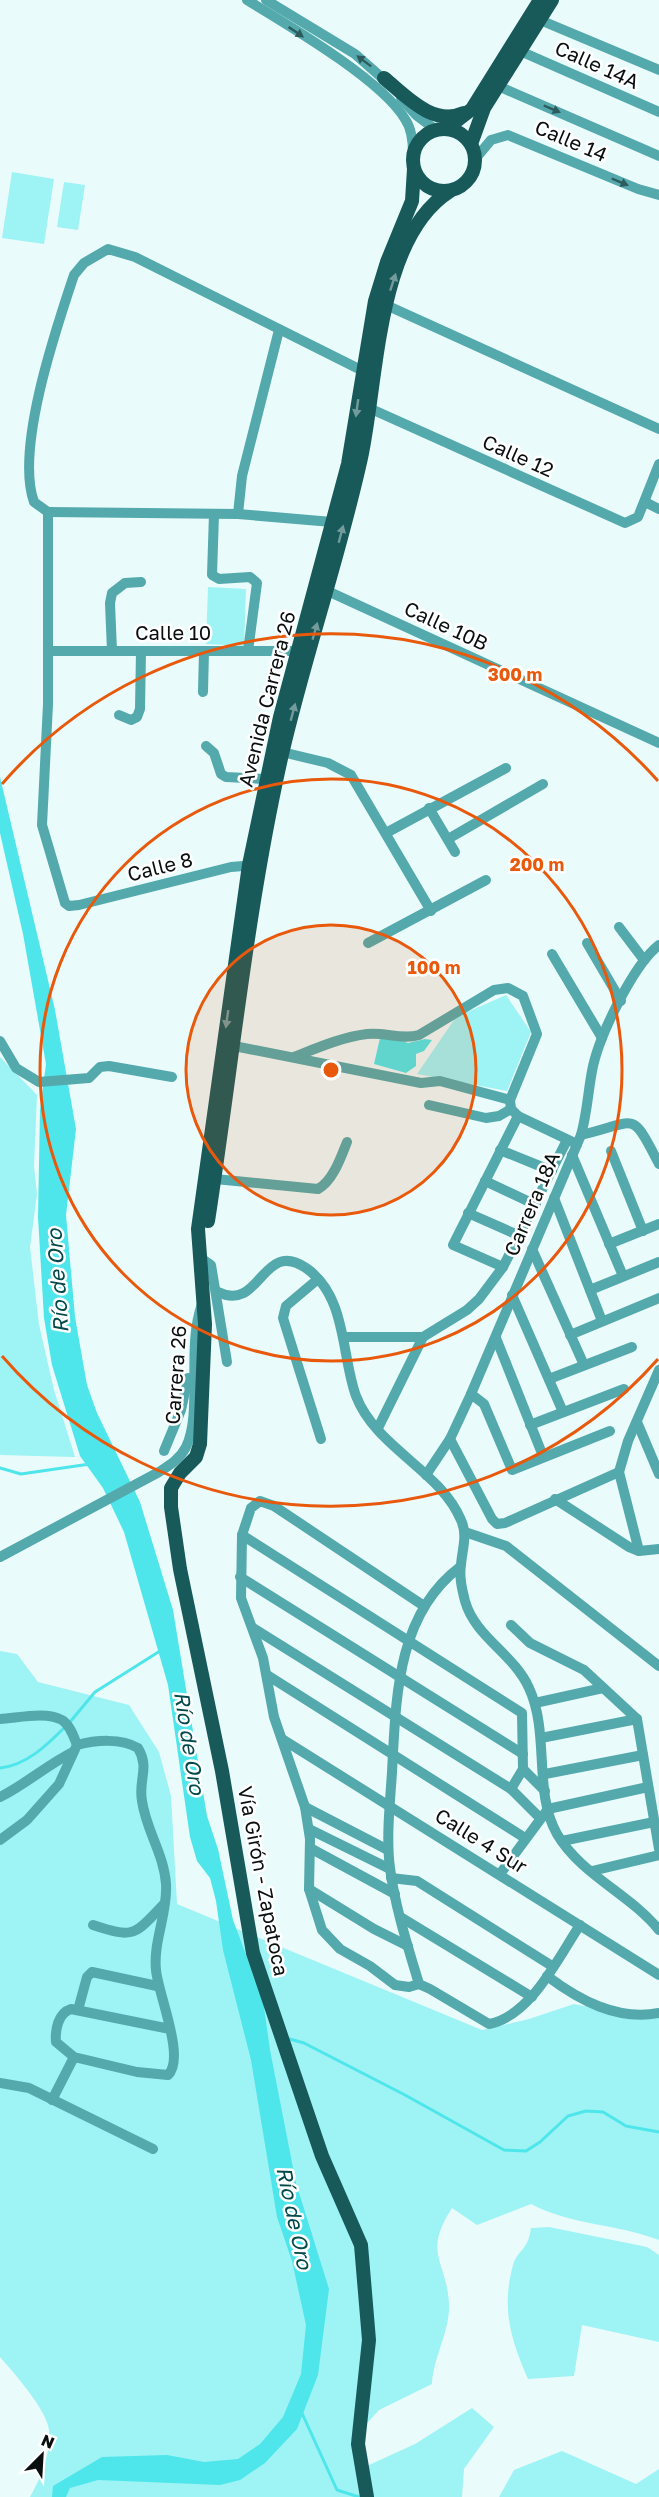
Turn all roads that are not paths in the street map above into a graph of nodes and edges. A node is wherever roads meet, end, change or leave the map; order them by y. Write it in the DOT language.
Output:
graph roads {
  1 [pos="248,0"];
  2 [pos="266,0"];
  3 [pos="540,0"];
  4 [pos="552,0"];
  5 [pos="540,20"];
  6 [pos="520,51"];
  7 [pos="659,70"];
  8 [pos="384,78"];
  9 [pos="498,86"];
  10 [pos="472,109"];
  11 [pos="659,112"];
  12 [pos="441,129"];
  13 [pos="471,144"];
  14 [pos="413,154"];
  15 [pos="659,156"];
  16 [pos="476,158"];
  17 [pos="414,169"];
  18 [pos="450,191"];
  19 [pos="659,195"];
  20 [pos="386,305"];
  21 [pos="279,330"];
  22 [pos="363,371"];
  23 [pos="369,408"];
  24 [pos="659,429"];
  25 [pos="659,464"];
  26 [pos="645,502"];
  27 [pos="659,509"];
  28 [pos="48,512"];
  29 [pos="214,513"];
  30 [pos="238,514"];
  31 [pos="332,522"];
  32 [pos="141,582"];
  33 [pos="321,588"];
  34 [pos="48,651"];
  35 [pos="112,651"];
  36 [pos="141,651"];
  37 [pos="204,651"];
  38 [pos="248,651"];
  39 [pos="298,651"];
  40 [pos="203,692"];
  41 [pos="119,716"];
  42 [pos="659,743"];
  43 [pos="206,746"];
  44 [pos="282,752"];
  45 [pos="506,768"];
  46 [pos="266,779"];
  47 [pos="543,784"];
  48 [pos="429,808"];
  49 [pos="386,833"];
  50 [pos="447,838"];
  51 [pos="455,852"];
  52 [pos="255,865"];
  53 [pos="486,880"];
  54 [pos="431,911"];
  55 [pos="619,927"];
  56 [pos="368,943"];
  57 [pos="587,943"];
  58 [pos="659,945"];
  59 [pos="552,954"];
  60 [pos="644,960"];
  61 [pos="621,1001"];
  62 [pos="602,1038"];
  63 [pos="0,1041"];
  64 [pos="234,1046"];
  65 [pos="294,1057"];
  66 [pos="172,1077"];
  67 [pos="429,1105"];
  68 [pos="513,1108"];
  69 [pos="575,1140"];
  70 [pos="347,1142"];
  71 [pos="500,1150"];
  72 [pos="611,1151"];
  73 [pos="572,1155"];
  74 [pos="659,1164"];
  75 [pos="552,1171"];
  76 [pos="215,1179"];
  77 [pos="484,1181"];
  78 [pos="554,1198"];
  79 [pos="536,1205"];
  80 [pos="468,1213"];
  81 [pos="659,1224"];
  82 [pos="643,1231"];
  83 [pos="520,1236"];
  84 [pos="609,1244"];
  85 [pos="532,1249"];
  86 [pos="201,1253"];
  87 [pos="659,1262"];
  88 [pos="503,1268"];
  89 [pos="623,1276"];
  90 [pos="318,1279"];
  91 [pos="590,1290"];
  92 [pos="218,1292"];
  93 [pos="512,1296"];
  94 [pos="659,1298"];
  95 [pos="202,1304"];
  96 [pos="602,1321"];
  97 [pos="570,1335"];
  98 [pos="344,1337"];
  99 [pos="423,1337"];
  100 [pos="496,1338"];
  101 [pos="632,1347"];
  102 [pos="193,1357"];
  103 [pos="227,1362"];
  104 [pos="584,1365"];
  105 [pos="659,1370"];
  106 [pos="549,1379"];
  107 [pos="624,1389"];
  108 [pos="471,1394"];
  109 [pos="563,1412"];
  110 [pos="637,1422"];
  111 [pos="530,1425"];
  112 [pos="378,1428"];
  113 [pos="610,1431"];
  114 [pos="321,1438"];
  115 [pos="450,1439"];
  116 [pos="164,1451"];
  117 [pos="543,1456"];
  118 [pos="618,1472"];
  119 [pos="659,1474"];
  120 [pos="426,1475"];
  121 [pos="555,1499"];
  122 [pos="465,1532"];
  123 [pos="242,1535"];
  124 [pos="659,1549"];
  125 [pos="639,1551"];
  126 [pos="0,1557"];
  127 [pos="460,1567"];
  128 [pos="240,1577"];
  129 [pos="424,1606"];
  130 [pos="511,1625"];
  131 [pos="252,1628"];
  132 [pos="408,1643"];
  133 [pos="659,1666"];
  134 [pos="267,1675"];
  135 [pos="400,1678"];
  136 [pos="603,1688"];
  137 [pos="535,1703"];
  138 [pos="395,1716"];
  139 [pos="0,1719"];
  140 [pos="637,1719"];
  141 [pos="541,1738"];
  142 [pos="282,1739"];
  143 [pos="75,1748"];
  144 [pos="523,1754"];
  145 [pos="643,1755"];
  146 [pos="393,1757"];
  147 [pos="523,1769"];
  148 [pos="544,1774"];
  149 [pos="648,1787"];
  150 [pos="511,1789"];
  151 [pos="545,1791"];
  152 [pos="0,1797"];
  153 [pos="390,1805"];
  154 [pos="305,1807"];
  155 [pos="544,1813"];
  156 [pos="654,1822"];
  157 [pos="309,1829"];
  158 [pos="525,1838"];
  159 [pos="0,1840"];
  160 [pos="562,1841"];
  161 [pos="310,1848"];
  162 [pos="659,1849"];
  163 [pos="388,1850"];
  164 [pos="659,1855"];
  165 [pos="592,1871"];
  166 [pos="391,1873"];
  167 [pos="500,1874"];
  168 [pos="309,1889"];
  169 [pos="395,1894"];
  170 [pos="165,1904"];
  171 [pos="402,1918"];
  172 [pos="93,1926"];
  173 [pos="580,1926"];
  174 [pos="659,1929"];
  175 [pos="408,1946"];
  176 [pos="552,1966"];
  177 [pos="659,1975"];
  178 [pos="547,1976"];
  179 [pos="419,1984"];
  180 [pos="157,1986"];
  181 [pos="532,1997"];
  182 [pos="78,2010"];
  183 [pos="659,2013"];
  184 [pos="170,2029"];
  185 [pos="74,2057"];
  186 [pos="0,2083"];
  187 [pos="52,2100"];
  188 [pos="153,2149"];
  189 [pos="367,2493"];
  1 -- 14 [label="street, one-way"];
  8 -- 2 [label="street, one-way"];
  3 -- 10 [label="main road"];
  4 -- 5 [label="main road"];
  5 -- 6 [label="main road"];
  5 -- 7 [label="street"];
  6 -- 9 [label="main road"];
  6 -- 11 [label="street, Calle 14A"];
  8 -- 10 [label="main road"];
  8 -- 12 [label="street"];
  9 -- 13 [label="main road"];
  9 -- 15 [label="street, Calle 14, one-way"];
  10 -- 12 [label="main road"];
  12 -- 13 [label="main road"];
  12 -- 14 [label="main road"];
  13 -- 16 [label="main road"];
  14 -- 17 [label="main road"];
  16 -- 18 [label="main road"];
  16 -- 19 [label="street, Calle 14, one-way"];
  17 -- 18 [label="main road"];
  17 -- 22 [label="main road, Avenida Carrera 26"];
  20 -- 18 [label="main road, Avenida Carrera 26, one-way"];
  20 -- 23 [label="main road, Avenida Carrera 26"];
  20 -- 24 [label="street"];
  21 -- 22 [label="street"];
  21 -- 28 [label="street"];
  21 -- 30 [label="street"];
  22 -- 31 [label="main road, Avenida Carrera 26, one-way"];
  23 -- 26 [label="street, Calle 12"];
  33 -- 23 [label="main road, Avenida Carrera 26, one-way"];
  25 -- 26 [label="street"];
  26 -- 27 [label="street"];
  28 -- 29 [label="street"];
  28 -- 34 [label="street"];
  29 -- 30 [label="street"];
  29 -- 38 [label="street"];
  30 -- 31 [label="street"];
  31 -- 33 [label="main road, Avenida Carrera 26"];
  32 -- 35 [label="street"];
  33 -- 39 [label="main road, Avenida Carrera 26"];
  33 -- 42 [label="street, Calle 10B"];
  44 -- 33 [label="main road, Avenida Carrera 26, one-way"];
  34 -- 35 [label="street, Calle 10"];
  34 -- 52 [label="street, Calle 8"];
  35 -- 36 [label="street, Calle 10"];
  36 -- 37 [label="street, Calle 10"];
  36 -- 41 [label="street"];
  37 -- 38 [label="street, Calle 10"];
  37 -- 40 [label="street"];
  38 -- 39 [label="street, Calle 10"];
  39 -- 46 [label="main road, Avenida Carrera 26"];
  43 -- 46 [label="street"];
  44 -- 49 [label="street"];
  44 -- 52 [label="main road, Avenida Carrera 26"];
  45 -- 48 [label="street"];
  46 -- 52 [label="main road, Avenida Carrera 26"];
  47 -- 50 [label="street"];
  48 -- 49 [label="street"];
  48 -- 50 [label="street"];
  49 -- 54 [label="street"];
  50 -- 51 [label="street"];
  52 -- 64 [label="main road, Avenida Carrera 26"];
  52 -- 86 [label="main road, Avenida Carrera 26, one-way"];
  53 -- 54 [label="street"];
  54 -- 56 [label="street"];
  55 -- 60 [label="street"];
  57 -- 61 [label="street"];
  58 -- 60 [label="street, Carrera 18A"];
  59 -- 62 [label="street"];
  60 -- 61 [label="street, Carrera 18A"];
  61 -- 62 [label="street, Carrera 18A"];
  62 -- 69 [label="street, Carrera 18A"];
  63 -- 66 [label="street"];
  64 -- 65 [label="street"];
  64 -- 76 [label="main road, Avenida Carrera 26"];
  65 -- 68 [label="street"];
  65 -- 68 [label="street"];
  67 -- 68 [label="street"];
  68 -- 69 [label="street"];
  68 -- 71 [label="street"];
  69 -- 73 [label="street, Carrera 18A"];
  69 -- 74 [label="street"];
  69 -- 75 [label="street"];
  70 -- 76 [label="street"];
  71 -- 75 [label="street"];
  71 -- 77 [label="street"];
  72 -- 82 [label="street"];
  73 -- 78 [label="street, Carrera 18A"];
  73 -- 84 [label="street"];
  75 -- 79 [label="street"];
  76 -- 86 [label="main road, Avenida Carrera 26"];
  77 -- 79 [label="street"];
  77 -- 80 [label="street"];
  78 -- 85 [label="street, Carrera 18A"];
  78 -- 91 [label="street"];
  79 -- 83 [label="street"];
  80 -- 83 [label="street"];
  80 -- 88 [label="street"];
  81 -- 82 [label="street"];
  82 -- 84 [label="street"];
  83 -- 88 [label="street"];
  84 -- 89 [label="street"];
  85 -- 93 [label="street, Carrera 18A"];
  85 -- 97 [label="street"];
  86 -- 92 [label="street"];
  86 -- 95 [label="main road, Avenida Carrera 26"];
  87 -- 89 [label="street"];
  88 -- 99 [label="street"];
  89 -- 91 [label="street"];
  90 -- 92 [label="street"];
  90 -- 98 [label="street"];
  90 -- 114 [label="street"];
  91 -- 96 [label="street"];
  92 -- 103 [label="street"];
  93 -- 100 [label="street, Carrera 18A"];
  93 -- 106 [label="street"];
  94 -- 96 [label="street"];
  95 -- 102 [label="street, Carrera 26"];
  95 -- 189 [label="main road, Vía Girón - Zapatoca"];
  96 -- 97 [label="street"];
  97 -- 104 [label="street"];
  98 -- 99 [label="street"];
  98 -- 112 [label="street"];
  99 -- 112 [label="street"];
  100 -- 108 [label="street, Carrera 18A"];
  100 -- 111 [label="street"];
  101 -- 104 [label="street"];
  102 -- 116 [label="street"];
  102 -- 126 [label="street, Carrera 26"];
  104 -- 106 [label="street"];
  105 -- 110 [label="street"];
  106 -- 109 [label="street"];
  107 -- 109 [label="street"];
  108 -- 115 [label="street, Carrera 18A"];
  108 -- 117 [label="street"];
  109 -- 111 [label="street"];
  110 -- 118 [label="street"];
  110 -- 119 [label="street"];
  111 -- 117 [label="street"];
  112 -- 120 [label="street"];
  113 -- 117 [label="street"];
  115 -- 120 [label="street, Carrera 18A"];
  115 -- 121 [label="street"];
  118 -- 121 [label="street"];
  118 -- 125 [label="street"];
  120 -- 122 [label="street"];
  121 -- 125 [label="street"];
  122 -- 127 [label="street"];
  122 -- 133 [label="street"];
  123 -- 128 [label="street"];
  123 -- 129 [label="street"];
  123 -- 132 [label="street"];
  124 -- 125 [label="street"];
  127 -- 129 [label="street"];
  127 -- 137 [label="street"];
  128 -- 131 [label="street"];
  128 -- 135 [label="street"];
  129 -- 132 [label="street"];
  130 -- 136 [label="street"];
  131 -- 134 [label="street"];
  131 -- 138 [label="street"];
  132 -- 135 [label="street"];
  132 -- 144 [label="street"];
  134 -- 142 [label="street"];
  134 -- 146 [label="street"];
  135 -- 138 [label="street"];
  135 -- 144 [label="street"];
  136 -- 137 [label="street"];
  136 -- 140 [label="street"];
  137 -- 141 [label="street"];
  138 -- 146 [label="street"];
  138 -- 150 [label="street"];
  139 -- 143 [label="street"];
  140 -- 141 [label="street"];
  140 -- 145 [label="street"];
  141 -- 148 [label="street"];
  142 -- 153 [label="street, Calle 4 Sur"];
  142 -- 154 [label="street"];
  143 -- 152 [label="street"];
  143 -- 159 [label="street"];
  143 -- 170 [label="street"];
  144 -- 147 [label="street"];
  145 -- 148 [label="street"];
  145 -- 149 [label="street"];
  146 -- 153 [label="street"];
  146 -- 158 [label="street"];
  147 -- 150 [label="street"];
  147 -- 151 [label="street"];
  148 -- 151 [label="street"];
  149 -- 155 [label="street"];
  149 -- 156 [label="street"];
  150 -- 155 [label="street"];
  151 -- 155 [label="street"];
  153 -- 163 [label="street"];
  153 -- 167 [label="street, Calle 4 Sur"];
  154 -- 157 [label="street"];
  154 -- 163 [label="street"];
  155 -- 158 [label="street"];
  155 -- 160 [label="street"];
  156 -- 160 [label="street"];
  156 -- 162 [label="street"];
  157 -- 161 [label="street"];
  157 -- 166 [label="street"];
  158 -- 167 [label="street"];
  160 -- 165 [label="street"];
  161 -- 168 [label="street"];
  161 -- 169 [label="street"];
  163 -- 166 [label="street"];
  164 -- 165 [label="street"];
  165 -- 174 [label="street"];
  166 -- 169 [label="street"];
  166 -- 176 [label="street"];
  167 -- 173 [label="street, Calle 4 Sur"];
  168 -- 175 [label="street"];
  168 -- 179 [label="street"];
  169 -- 171 [label="street"];
  170 -- 172 [label="street"];
  170 -- 180 [label="street"];
  171 -- 175 [label="street"];
  171 -- 181 [label="street"];
  173 -- 176 [label="street"];
  173 -- 177 [label="street, Calle 4 Sur"];
  175 -- 179 [label="street"];
  176 -- 178 [label="street"];
  178 -- 181 [label="street"];
  178 -- 183 [label="street"];
  179 -- 181 [label="street"];
  180 -- 182 [label="street"];
  180 -- 184 [label="street"];
  182 -- 184 [label="street"];
  182 -- 185 [label="street"];
  184 -- 185 [label="street"];
  185 -- 187 [label="street"];
  186 -- 187 [label="street"];
  187 -- 188 [label="street"];
}
